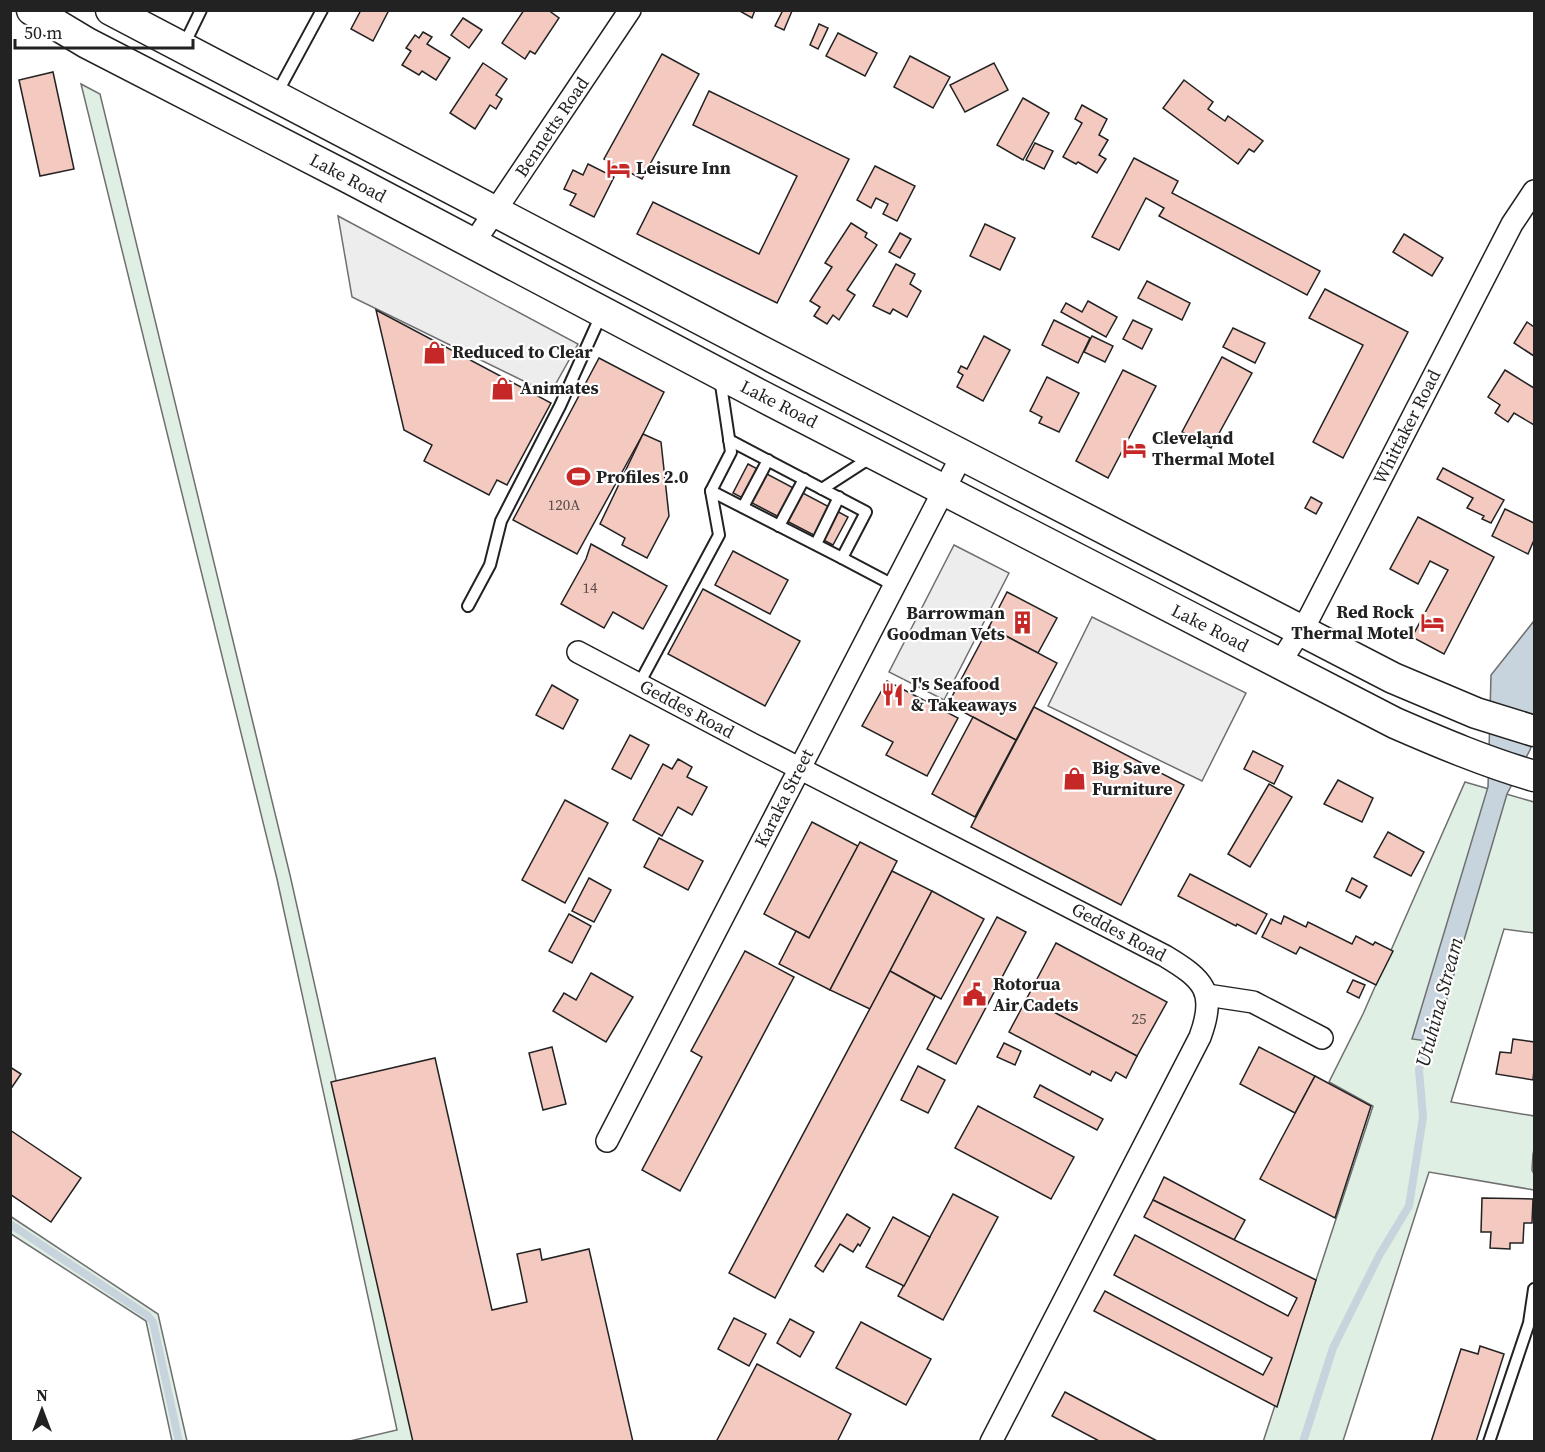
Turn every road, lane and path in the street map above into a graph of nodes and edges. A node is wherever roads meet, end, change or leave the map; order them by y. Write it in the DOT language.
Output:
graph roads {
  1 [pos="32,10"];
  2 [pos="111,10"];
  3 [pos="201,10"];
  4 [pos="322,10"];
  5 [pos="630,10"];
  6 [pos="183,48"];
  7 [pos="275,96"];
  8 [pos="1534,191"];
  9 [pos="496,211"];
  10 [pos="473,244"];
  11 [pos="603,312"];
  12 [pos="719,373"];
  13 [pos="729,440"];
  14 [pos="875,454"];
  15 [pos="962,454"];
  16 [pos="768,460"];
  17 [pos="804,479"];
  18 [pos="822,489"];
  19 [pos="944,490"];
  20 [pos="711,491"];
  21 [pos="839,497"];
  22 [pos="742,507"];
  23 [pos="779,526"];
  24 [pos="816,544"];
  25 [pos="842,558"];
  26 [pos="894,586"];
  27 [pos="468,606"];
  28 [pos="1300,631"];
  29 [pos="578,652"];
  30 [pos="1279,664"];
  31 [pos="639,684"];
  32 [pos="1534,731"];
  33 [pos="801,768"];
  34 [pos="1534,776"];
  35 [pos="1207,995"];
  36 [pos="1322,1038"];
  37 [pos="607,1141"];
  38 [pos="1534,1289"];
  39 [pos="991,1442"];
  40 [pos="1489,1442"];
  1 -- 10 [label="main road, Lake Road"];
  2 -- 6 [label="main road"];
  3 -- 6 [label="lane"];
  4 -- 7 [label="lane"];
  5 -- 9 [label="street, Bennetts Road"];
  6 -- 7 [label="main road"];
  7 -- 9 [label="main road"];
  8 -- 28 [label="street, Whittaker Road"];
  9 -- 10 [label="street, Bennetts Road"];
  9 -- 15 [label="main road"];
  10 -- 11 [label="main road, Lake Road"];
  11 -- 12 [label="main road, Lake Road"];
  11 -- 27 [label="lane"];
  12 -- 13 [label="lane"];
  12 -- 14 [label="main road, Lake Road"];
  13 -- 16 [label="lane"];
  13 -- 20 [label="lane"];
  14 -- 18 [label="lane"];
  14 -- 19 [label="main road, Lake Road"];
  15 -- 19 [label="street, Karaka Street"];
  15 -- 28 [label="main road"];
  16 -- 17 [label="lane"];
  16 -- 22 [label="lane"];
  17 -- 18 [label="lane"];
  17 -- 23 [label="lane"];
  18 -- 21 [label="lane"];
  19 -- 26 [label="street, Karaka Street"];
  19 -- 30 [label="main road, Lake Road"];
  20 -- 22 [label="lane"];
  20 -- 31 [label="lane"];
  21 -- 24 [label="lane"];
  21 -- 25 [label="lane"];
  22 -- 23 [label="lane"];
  23 -- 24 [label="lane"];
  24 -- 25 [label="lane"];
  25 -- 26 [label="lane"];
  26 -- 33 [label="street, Karaka Street"];
  28 -- 30 [label="street, Whittaker Road"];
  28 -- 32 [label="main road"];
  29 -- 31 [label="street, Geddes Road"];
  30 -- 34 [label="main road, Lake Road"];
  31 -- 33 [label="street, Geddes Road"];
  33 -- 35 [label="street, Geddes Road"];
  33 -- 37 [label="street, Karaka Street"];
  35 -- 36 [label="street"];
  35 -- 39 [label="street"];
  38 -- 40 [label="lane"];
}
